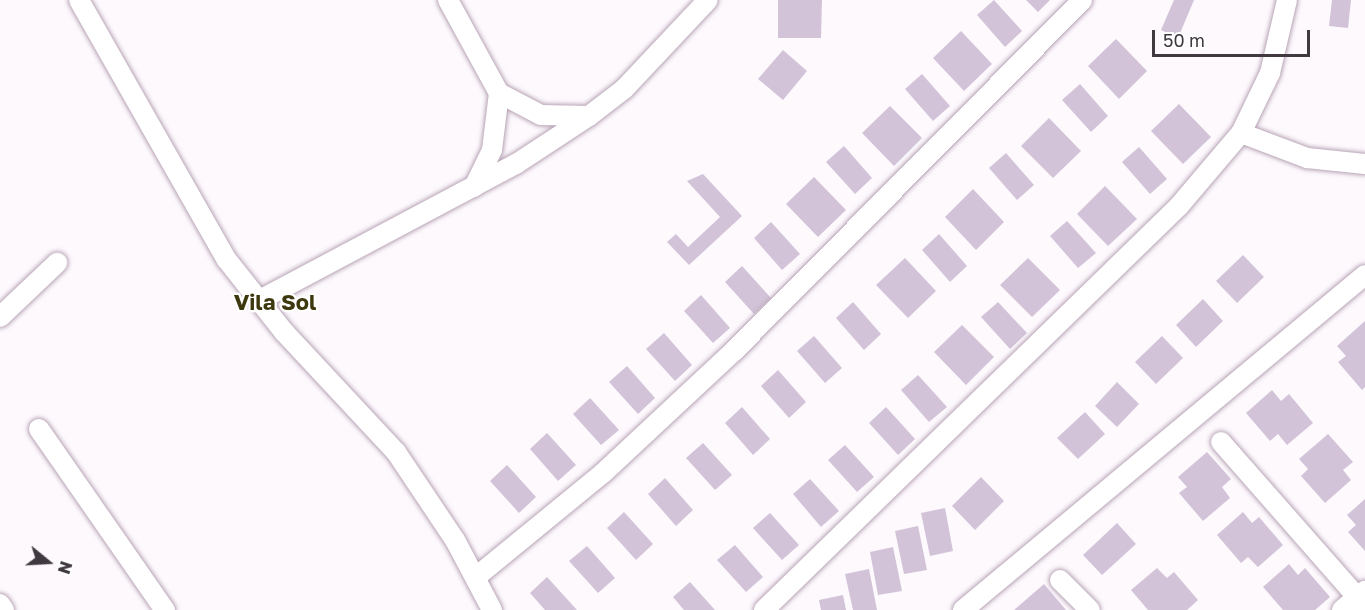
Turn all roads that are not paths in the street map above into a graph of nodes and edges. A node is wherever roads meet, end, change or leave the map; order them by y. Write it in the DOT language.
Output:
graph roads {
  1 [pos="79,0"];
  2 [pos="448,0"];
  3 [pos="708,0"];
  4 [pos="1082,0"];
  5 [pos="1287,0"];
  6 [pos="499,93"];
  7 [pos="590,116"];
  8 [pos="1241,133"];
  9 [pos="1365,164"];
  10 [pos="474,187"];
  11 [pos="57,263"];
  12 [pos="1365,275"];
  13 [pos="260,300"];
  14 [pos="0,317"];
  15 [pos="39,429"];
  16 [pos="1221,442"];
  17 [pos="476,578"];
  18 [pos="1060,580"];
  19 [pos="1363,598"];
  20 [pos="0,604"];
  21 [pos="4,610"];
  22 [pos="165,610"];
  23 [pos="492,610"];
  24 [pos="764,610"];
  25 [pos="963,610"];
  26 [pos="1090,610"];
  27 [pos="1342,610"];
  1 -- 13 [label="street"];
  2 -- 6 [label="street"];
  3 -- 7 [label="street"];
  4 -- 17 [label="street"];
  5 -- 8 [label="street"];
  6 -- 7 [label="street"];
  6 -- 10 [label="street"];
  7 -- 10 [label="street"];
  8 -- 9 [label="street"];
  8 -- 24 [label="street"];
  10 -- 13 [label="street"];
  11 -- 14 [label="street"];
  12 -- 25 [label="street"];
  13 -- 17 [label="street"];
  15 -- 22 [label="street"];
  16 -- 19 [label="street"];
  17 -- 23 [label="street"];
  18 -- 26 [label="street"];
  19 -- 27 [label="street"];
  20 -- 21 [label="street"];
}
